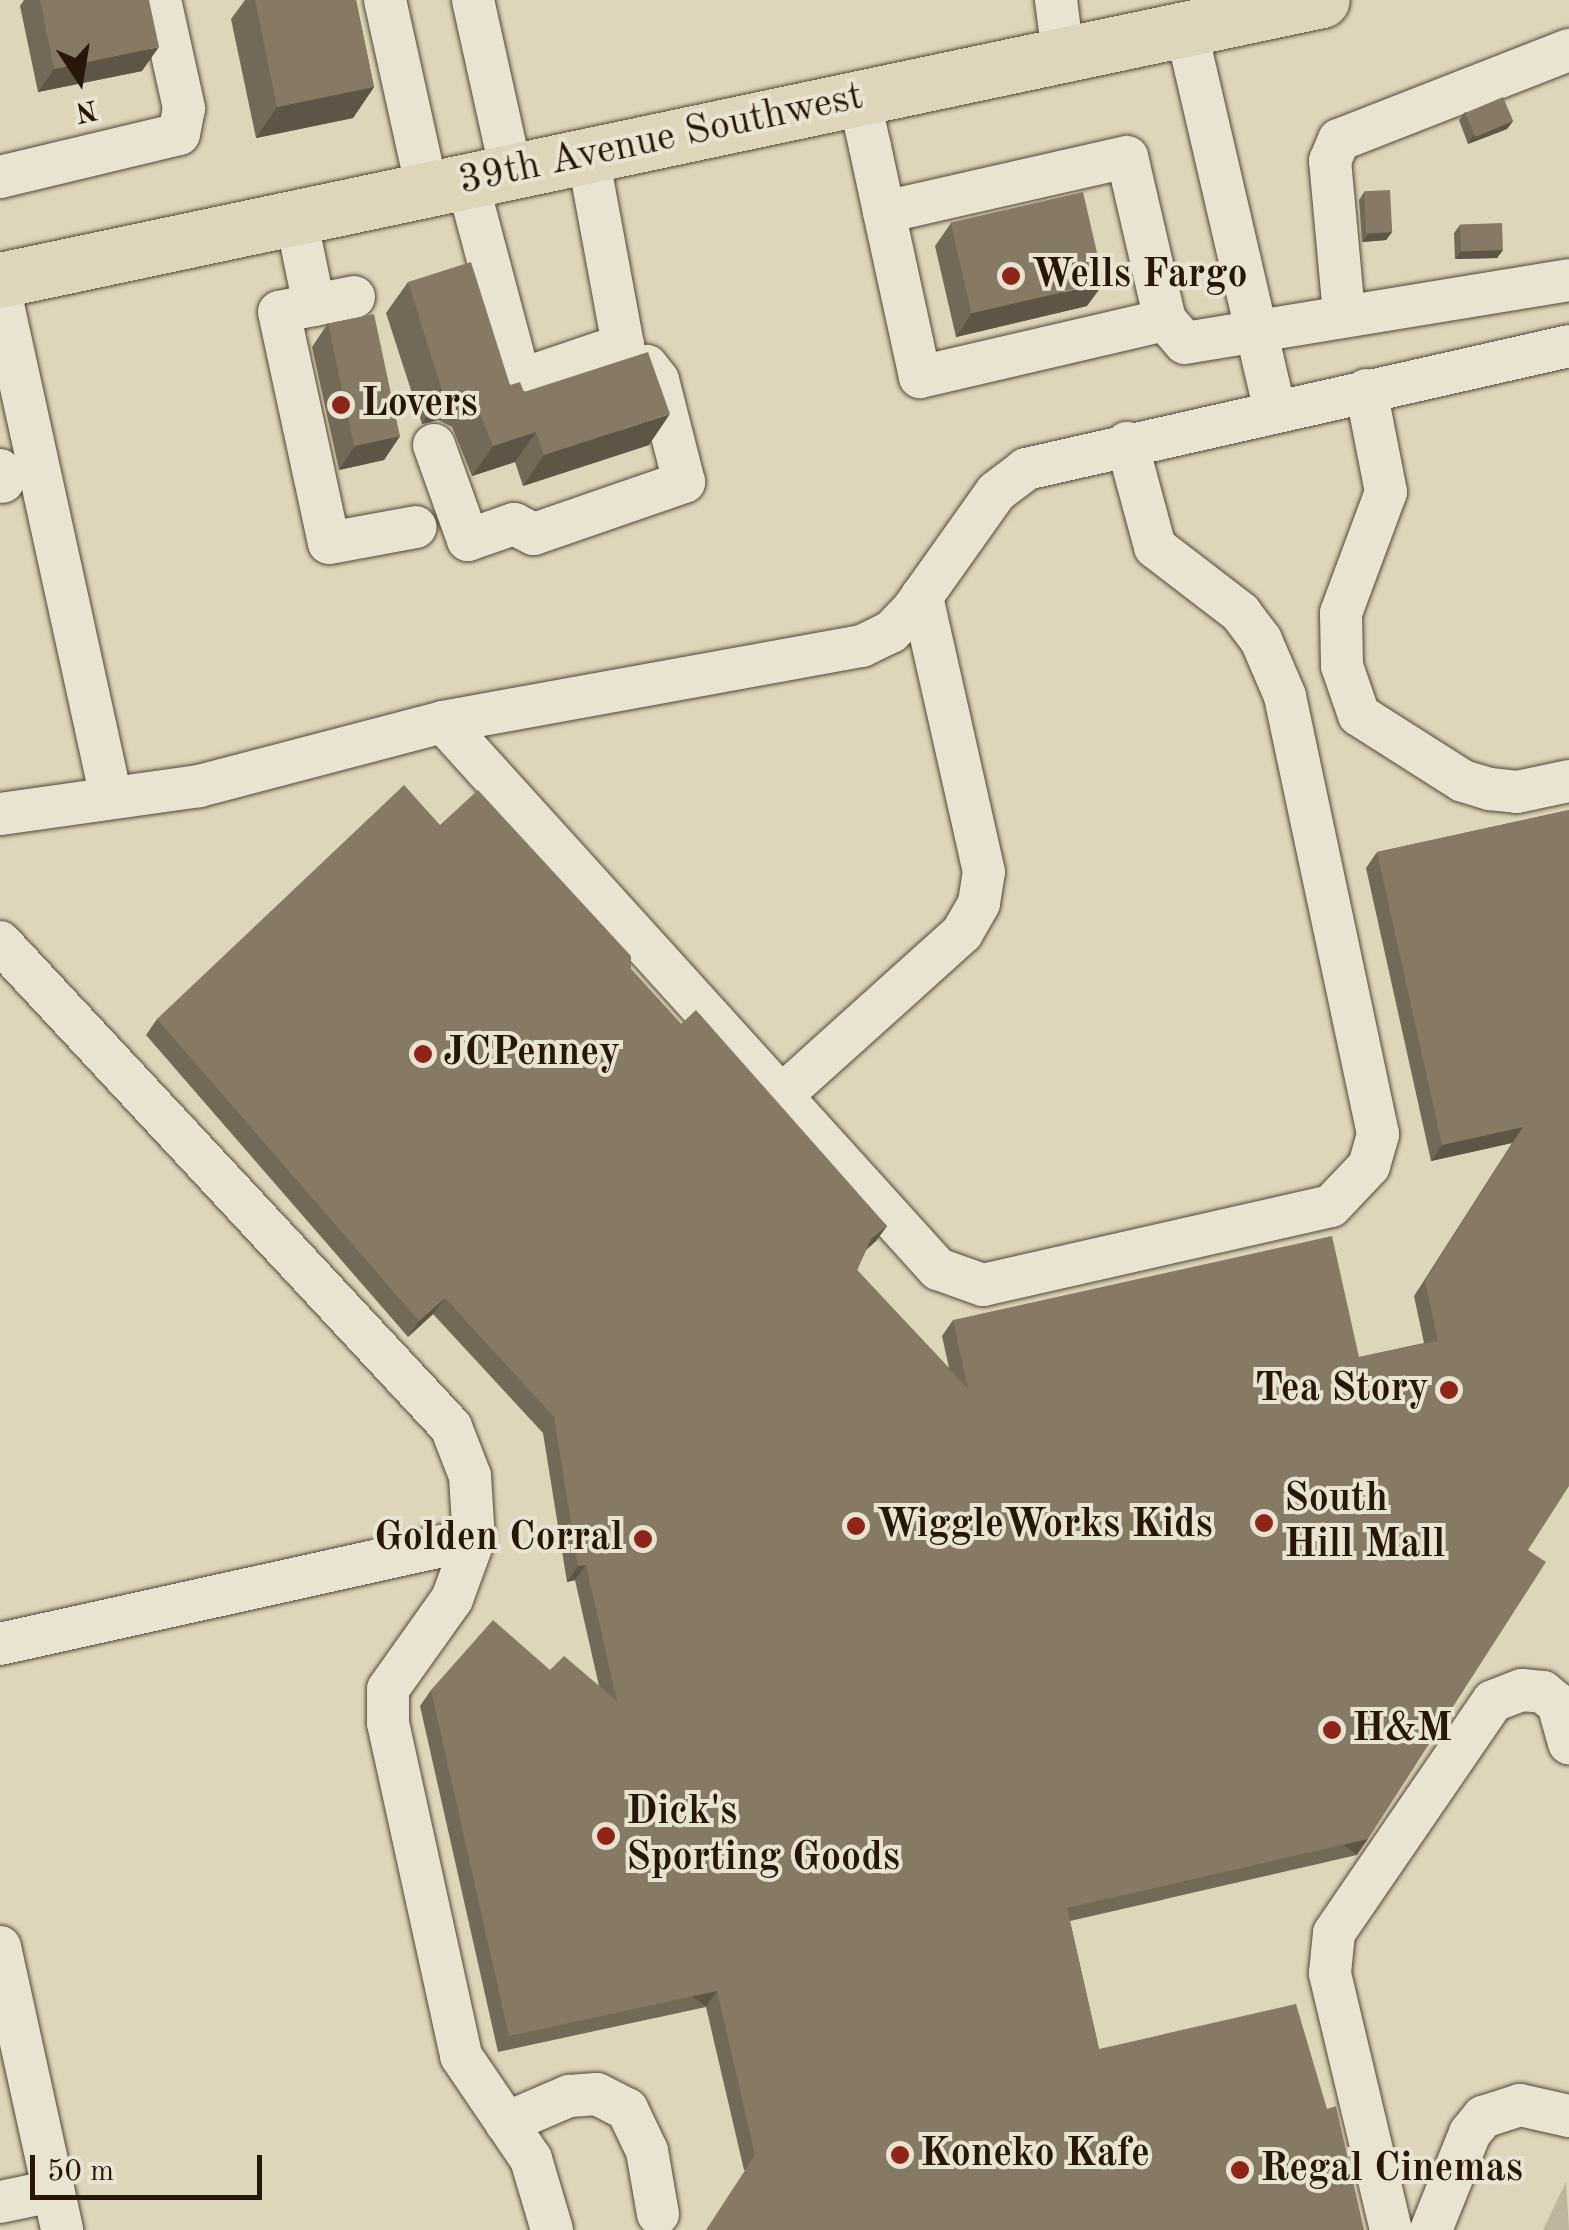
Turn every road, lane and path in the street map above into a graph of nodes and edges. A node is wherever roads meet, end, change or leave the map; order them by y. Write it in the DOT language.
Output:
graph roads {
  1 [pos="160,0"];
  2 [pos="385,0"];
  3 [pos="473,0"];
  4 [pos="1056,0"];
  5 [pos="1322,0"];
  6 [pos="1186,29"];
  7 [pos="1569,50"];
  8 [pos="1062,55"];
  9 [pos="859,98"];
  10 [pos="588,156"];
  11 [pos="0,177"];
  12 [pos="468,181"];
  13 [pos="884,212"];
  14 [pos="296,218"];
  15 [pos="0,280"];
  16 [pos="1569,280"];
  17 [pos="0,290"];
  18 [pos="1344,314"];
  19 [pos="1165,320"];
  20 [pos="1256,328"];
  21 [pos="621,337"];
  22 [pos="1569,346"];
  23 [pos="1366,390"];
  24 [pos="1275,410"];
  25 [pos="1127,443"];
  26 [pos="434,446"];
  27 [pos="416,527"];
  28 [pos="922,596"];
  29 [pos="443,722"];
  30 [pos="1569,781"];
  31 [pos="111,796"];
  32 [pos="0,814"];
  33 [pos="0,942"];
  34 [pos="781,1096"];
  35 [pos="474,1539"];
  36 [pos="0,1644"];
  37 [pos="1569,1743"];
  38 [pos="0,1947"];
  39 [pos="1569,2116"];
  40 [pos="506,2123"];
  41 [pos="0,2202"];
  42 [pos="58,2210"];
  43 [pos="658,2214"];
  44 [pos="552,2230"];
  45 [pos="1390,2230"];
  46 [pos="1431,2230"];
  1 -- 11 [label="lane"];
  2 -- 12 [label="lane"];
  3 -- 12 [label="lane"];
  4 -- 8 [label="lane"];
  5 -- 6 [label="main road, 39th Avenue Southwest"];
  6 -- 8 [label="main road, 39th Avenue Southwest"];
  6 -- 20 [label="lane"];
  7 -- 18 [label="lane"];
  8 -- 9 [label="main road, 39th Avenue Southwest"];
  9 -- 10 [label="main road, 39th Avenue Southwest"];
  9 -- 13 [label="lane"];
  10 -- 12 [label="main road, 39th Avenue Southwest"];
  10 -- 21 [label="lane"];
  12 -- 14 [label="main road, 39th Avenue Southwest"];
  12 -- 21 [label="lane"];
  13 -- 19 [label="lane"];
  13 -- 19 [label="lane"];
  14 -- 15 [label="main road, 39th Avenue Southwest"];
  14 -- 27 [label="lane"];
  16 -- 18 [label="lane"];
  17 -- 31 [label="lane"];
  18 -- 20 [label="lane"];
  19 -- 20 [label="lane"];
  20 -- 24 [label="lane"];
  21 -- 26 [label="lane"];
  22 -- 23 [label="lane"];
  23 -- 24 [label="lane"];
  23 -- 30 [label="lane"];
  24 -- 25 [label="lane"];
  25 -- 28 [label="lane"];
  25 -- 34 [label="lane"];
  28 -- 29 [label="lane"];
  28 -- 34 [label="lane"];
  29 -- 31 [label="lane"];
  29 -- 34 [label="lane"];
  31 -- 32 [label="lane"];
  33 -- 35 [label="lane"];
  35 -- 36 [label="lane"];
  35 -- 40 [label="lane"];
  37 -- 45 [label="lane"];
  38 -- 42 [label="lane"];
  39 -- 46 [label="lane"];
  40 -- 43 [label="lane"];
  40 -- 44 [label="lane"];
  41 -- 42 [label="lane"];
}
